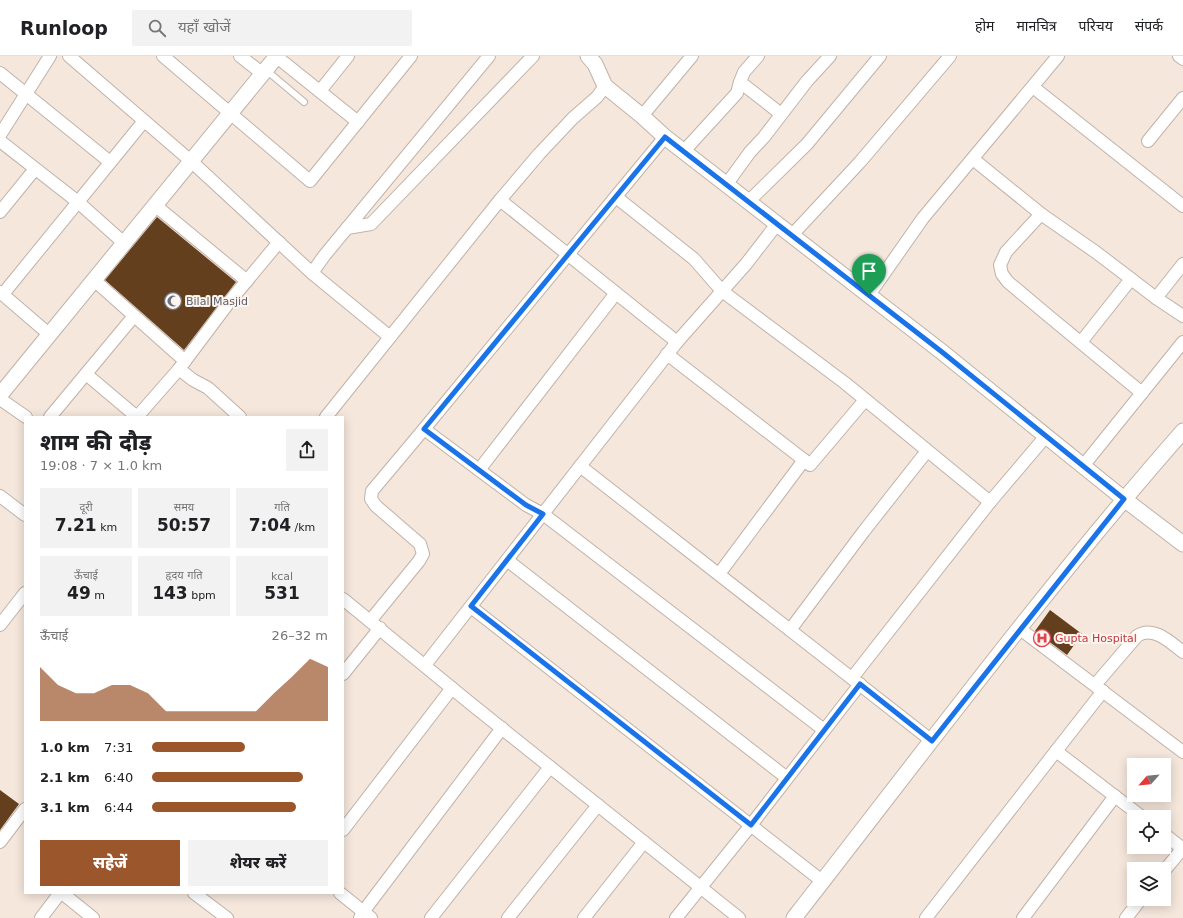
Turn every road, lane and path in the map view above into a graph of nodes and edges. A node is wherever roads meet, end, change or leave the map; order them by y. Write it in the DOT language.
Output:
graph roads {
  1 [pos="50,56"];
  2 [pos="69,56"];
  3 [pos="163,56"];
  4 [pos="240,56"];
  5 [pos="277,56"];
  6 [pos="348,56"];
  7 [pos="411,56"];
  8 [pos="489,56"];
  9 [pos="533,56"];
  10 [pos="692,56"];
  11 [pos="758,56"];
  12 [pos="830,56"];
  13 [pos="880,56"];
  14 [pos="950,56"];
  15 [pos="1058,56"];
  16 [pos="1179,56"];
  17 [pos="595,59"];
  18 [pos="1183,59"];
  19 [pos="264,72"];
  20 [pos="0,73"];
  21 [pos="740,82"];
  22 [pos="605,86"];
  23 [pos="1032,87"];
  24 [pos="320,91"];
  25 [pos="26,94"];
  26 [pos="1183,98"];
  27 [pos="304,102"];
  28 [pos="231,114"];
  29 [pos="781,114"];
  30 [pos="642,116"];
  31 [pos="144,121"];
  32 [pos="358,122"];
  33 [pos="0,135"];
  34 [pos="665,137"];
  35 [pos="0,141"];
  36 [pos="1148,141"];
  37 [pos="684,151"];
  38 [pos="973,159"];
  39 [pos="110,162"];
  40 [pos="192,162"];
  41 [pos="35,169"];
  42 [pos="726,185"];
  43 [pos="616,197"];
  44 [pos="500,200"];
  45 [pos="78,202"];
  46 [pos="748,202"];
  47 [pos="156,206"];
  48 [pos="1183,206"];
  49 [pos="0,212"];
  50 [pos="1041,214"];
  51 [pos="777,224"];
  52 [pos="347,228"];
  53 [pos="792,235"];
  54 [pos="279,242"];
  55 [pos="125,244"];
  56 [pos="568,254"];
  57 [pos="1183,264"];
  58 [pos="312,273"];
  59 [pos="1131,279"];
  60 [pos="94,280"];
  61 [pos="247,281"];
  62 [pos="722,291"];
  63 [pos="1,293"];
  64 [pos="616,293"];
  65 [pos="869,295"];
  66 [pos="1156,298"];
  67 [pos="134,316"];
  68 [pos="1183,316"];
  69 [pos="50,335"];
  70 [pos="390,337"];
  71 [pos="677,342"];
  72 [pos="1081,342"];
  73 [pos="1183,342"];
  74 [pos="668,354"];
  75 [pos="182,365"];
  76 [pos="86,374"];
  77 [pos="1142,392"];
  78 [pos="0,395"];
  79 [pos="0,399"];
  80 [pos="865,400"];
  81 [pos="25,416"];
  82 [pos="51,416"];
  83 [pos="136,416"];
  84 [pos="138,416"];
  85 [pos="239,416"];
  86 [pos="327,416"];
  87 [pos="424,429"];
  88 [pos="1183,431"];
  89 [pos="1046,436"];
  90 [pos="927,451"];
  91 [pos="804,460"];
  92 [pos="580,466"];
  93 [pos="1083,466"];
  94 [pos="479,470"];
  95 [pos="0,496"];
  96 [pos="1124,499"];
  97 [pos="990,502"];
  98 [pos="24,514"];
  99 [pos="543,514"];
  100 [pos="1183,544"];
  101 [pos="507,560"];
  102 [pos="719,574"];
  103 [pos="24,594"];
  104 [pos="344,600"];
  105 [pos="471,606"];
  106 [pos="370,621"];
  107 [pos="0,625"];
  108 [pos="380,628"];
  109 [pos="1020,629"];
  110 [pos="790,630"];
  111 [pos="1183,652"];
  112 [pos="425,665"];
  113 [pos="344,673"];
  114 [pos="856,681"];
  115 [pos="452,688"];
  116 [pos="1099,688"];
  117 [pos="502,728"];
  118 [pos="824,730"];
  119 [pos="932,741"];
  120 [pos="1056,750"];
  121 [pos="1183,752"];
  122 [pos="550,767"];
  123 [pos="787,778"];
  124 [pos="1114,796"];
  125 [pos="598,805"];
  126 [pos="24,810"];
  127 [pos="1133,810"];
  128 [pos="751,825"];
  129 [pos="344,829"];
  130 [pos="2,839"];
  131 [pos="1171,839"];
  132 [pos="644,842"];
  133 [pos="1183,848"];
  134 [pos="1171,863"];
  135 [pos="822,881"];
  136 [pos="700,887"];
  137 [pos="60,894"];
  138 [pos="62,894"];
  139 [pos="195,894"];
  140 [pos="341,894"];
  141 [pos="1135,906"];
  142 [pos="365,916"];
  143 [pos="41,918"];
  144 [pos="93,918"];
  145 [pos="227,918"];
  146 [pos="431,918"];
  147 [pos="508,918"];
  148 [pos="584,918"];
  149 [pos="676,918"];
  150 [pos="739,918"];
  151 [pos="794,918"];
  152 [pos="926,918"];
  153 [pos="1023,918"];
  154 [pos="1126,918"];
  1 -- 25 [label="street"];
  2 -- 31 [label="street"];
  3 -- 28 [label="street"];
  4 -- 19 [label="street"];
  5 -- 19 [label="street"];
  5 -- 24 [label="street"];
  6 -- 24 [label="street"];
  7 -- 32 [label="street"];
  8 -- 52 [label="street"];
  9 -- 52 [label="street"];
  10 -- 30 [label="street"];
  11 -- 21 [label="street"];
  12 -- 29 [label="street"];
  13 -- 46 [label="street"];
  14 -- 53 [label="street"];
  15 -- 23 [label="street"];
  16 -- 18 [label="street"];
  17 -- 22 [label="street"];
  19 -- 27 [label="lane"];
  19 -- 28 [label="street"];
  20 -- 25 [label="street"];
  21 -- 29 [label="street"];
  21 -- 37 [label="street"];
  22 -- 30 [label="street"];
  22 -- 44 [label="street"];
  23 -- 38 [label="street"];
  23 -- 48 [label="street"];
  24 -- 32 [label="street"];
  25 -- 33 [label="street"];
  25 -- 39 [label="street"];
  26 -- 36 [label="street"];
  28 -- 32 [label="street"];
  28 -- 40 [label="street"];
  29 -- 42 [label="street"];
  30 -- 34 [label="street"];
  31 -- 39 [label="street"];
  31 -- 40 [label="street"];
  34 -- 37 [label="street"];
  34 -- 43 [label="street"];
  35 -- 41 [label="street"];
  37 -- 42 [label="street"];
  38 -- 50 [label="street"];
  38 -- 65 [label="street"];
  39 -- 45 [label="street"];
  40 -- 47 [label="street"];
  40 -- 54 [label="street"];
  41 -- 45 [label="street"];
  41 -- 49 [label="street"];
  42 -- 46 [label="street"];
  43 -- 56 [label="street"];
  43 -- 62 [label="street"];
  44 -- 56 [label="street"];
  44 -- 70 [label="street"];
  45 -- 55 [label="street"];
  45 -- 63 [label="street"];
  46 -- 51 [label="street"];
  47 -- 55 [label="street"];
  47 -- 61 [label="street"];
  50 -- 59 [label="street"];
  50 -- 72 [label="street"];
  51 -- 53 [label="street"];
  51 -- 62 [label="street"];
  52 -- 58 [label="street"];
  53 -- 65 [label="street"];
  54 -- 58 [label="street"];
  54 -- 61 [label="street"];
  55 -- 60 [label="street"];
  56 -- 64 [label="street"];
  56 -- 87 [label="street"];
  57 -- 66 [label="street"];
  58 -- 70 [label="street"];
  59 -- 66 [label="street"];
  59 -- 72 [label="street"];
  60 -- 67 [label="street"];
  60 -- 69 [label="street"];
  61 -- 75 [label="street"];
  62 -- 71 [label="street"];
  62 -- 80 [label="street"];
  63 -- 69 [label="street"];
  64 -- 71 [label="street"];
  64 -- 94 [label="street"];
  65 -- 89 [label="street"];
  66 -- 68 [label="street"];
  67 -- 75 [label="street"];
  67 -- 76 [label="street"];
  69 -- 78 [label="street"];
  70 -- 86 [label="street"];
  71 -- 74 [label="street"];
  72 -- 77 [label="street"];
  73 -- 77 [label="street"];
  74 -- 91 [label="street"];
  74 -- 92 [label="street"];
  75 -- 84 [label="street"];
  75 -- 85 [label="street"];
  76 -- 82 [label="street"];
  76 -- 83 [label="street"];
  77 -- 93 [label="street"];
  79 -- 81 [label="street"];
  80 -- 90 [label="street"];
  80 -- 91 [label="street"];
  87 -- 94 [label="street"];
  87 -- 106 [label="street"];
  88 -- 96 [label="street"];
  89 -- 93 [label="street"];
  89 -- 97 [label="street"];
  90 -- 97 [label="street"];
  90 -- 110 [label="street"];
  91 -- 102 [label="street"];
  92 -- 99 [label="street"];
  92 -- 102 [label="street"];
  93 -- 96 [label="street"];
  94 -- 99 [label="street"];
  95 -- 98 [label="street"];
  96 -- 100 [label="street"];
  96 -- 109 [label="street"];
  97 -- 114 [label="street"];
  99 -- 101 [label="street"];
  99 -- 118 [label="street"];
  101 -- 105 [label="street"];
  101 -- 123 [label="street"];
  102 -- 110 [label="street"];
  103 -- 107 [label="street"];
  104 -- 106 [label="street"];
  105 -- 112 [label="street"];
  105 -- 128 [label="street"];
  106 -- 108 [label="street"];
  108 -- 112 [label="street"];
  108 -- 113 [label="street"];
  109 -- 116 [label="street"];
  109 -- 119 [label="street"];
  110 -- 114 [label="street"];
  111 -- 116 [label="street"];
  112 -- 115 [label="street"];
  114 -- 118 [label="street"];
  114 -- 119 [label="street"];
  115 -- 117 [label="street"];
  115 -- 129 [label="street"];
  116 -- 120 [label="street"];
  116 -- 121 [label="street"];
  117 -- 122 [label="street"];
  117 -- 142 [label="street"];
  118 -- 123 [label="street"];
  119 -- 135 [label="street"];
  120 -- 124 [label="street"];
  120 -- 152 [label="street"];
  122 -- 125 [label="street"];
  122 -- 146 [label="street"];
  123 -- 128 [label="street"];
  124 -- 127 [label="street"];
  124 -- 153 [label="street"];
  125 -- 132 [label="street"];
  125 -- 147 [label="street"];
  126 -- 130 [label="street"];
  128 -- 135 [label="street"];
  128 -- 136 [label="street"];
  131 -- 133 [label="street"];
  132 -- 136 [label="street"];
  132 -- 148 [label="street"];
  133 -- 134 [label="street"];
  135 -- 151 [label="street"];
  136 -- 149 [label="street"];
  136 -- 150 [label="street"];
  137 -- 143 [label="street"];
  138 -- 144 [label="street"];
  139 -- 145 [label="street"];
  140 -- 142 [label="street"];
  141 -- 154 [label="street"];
}
